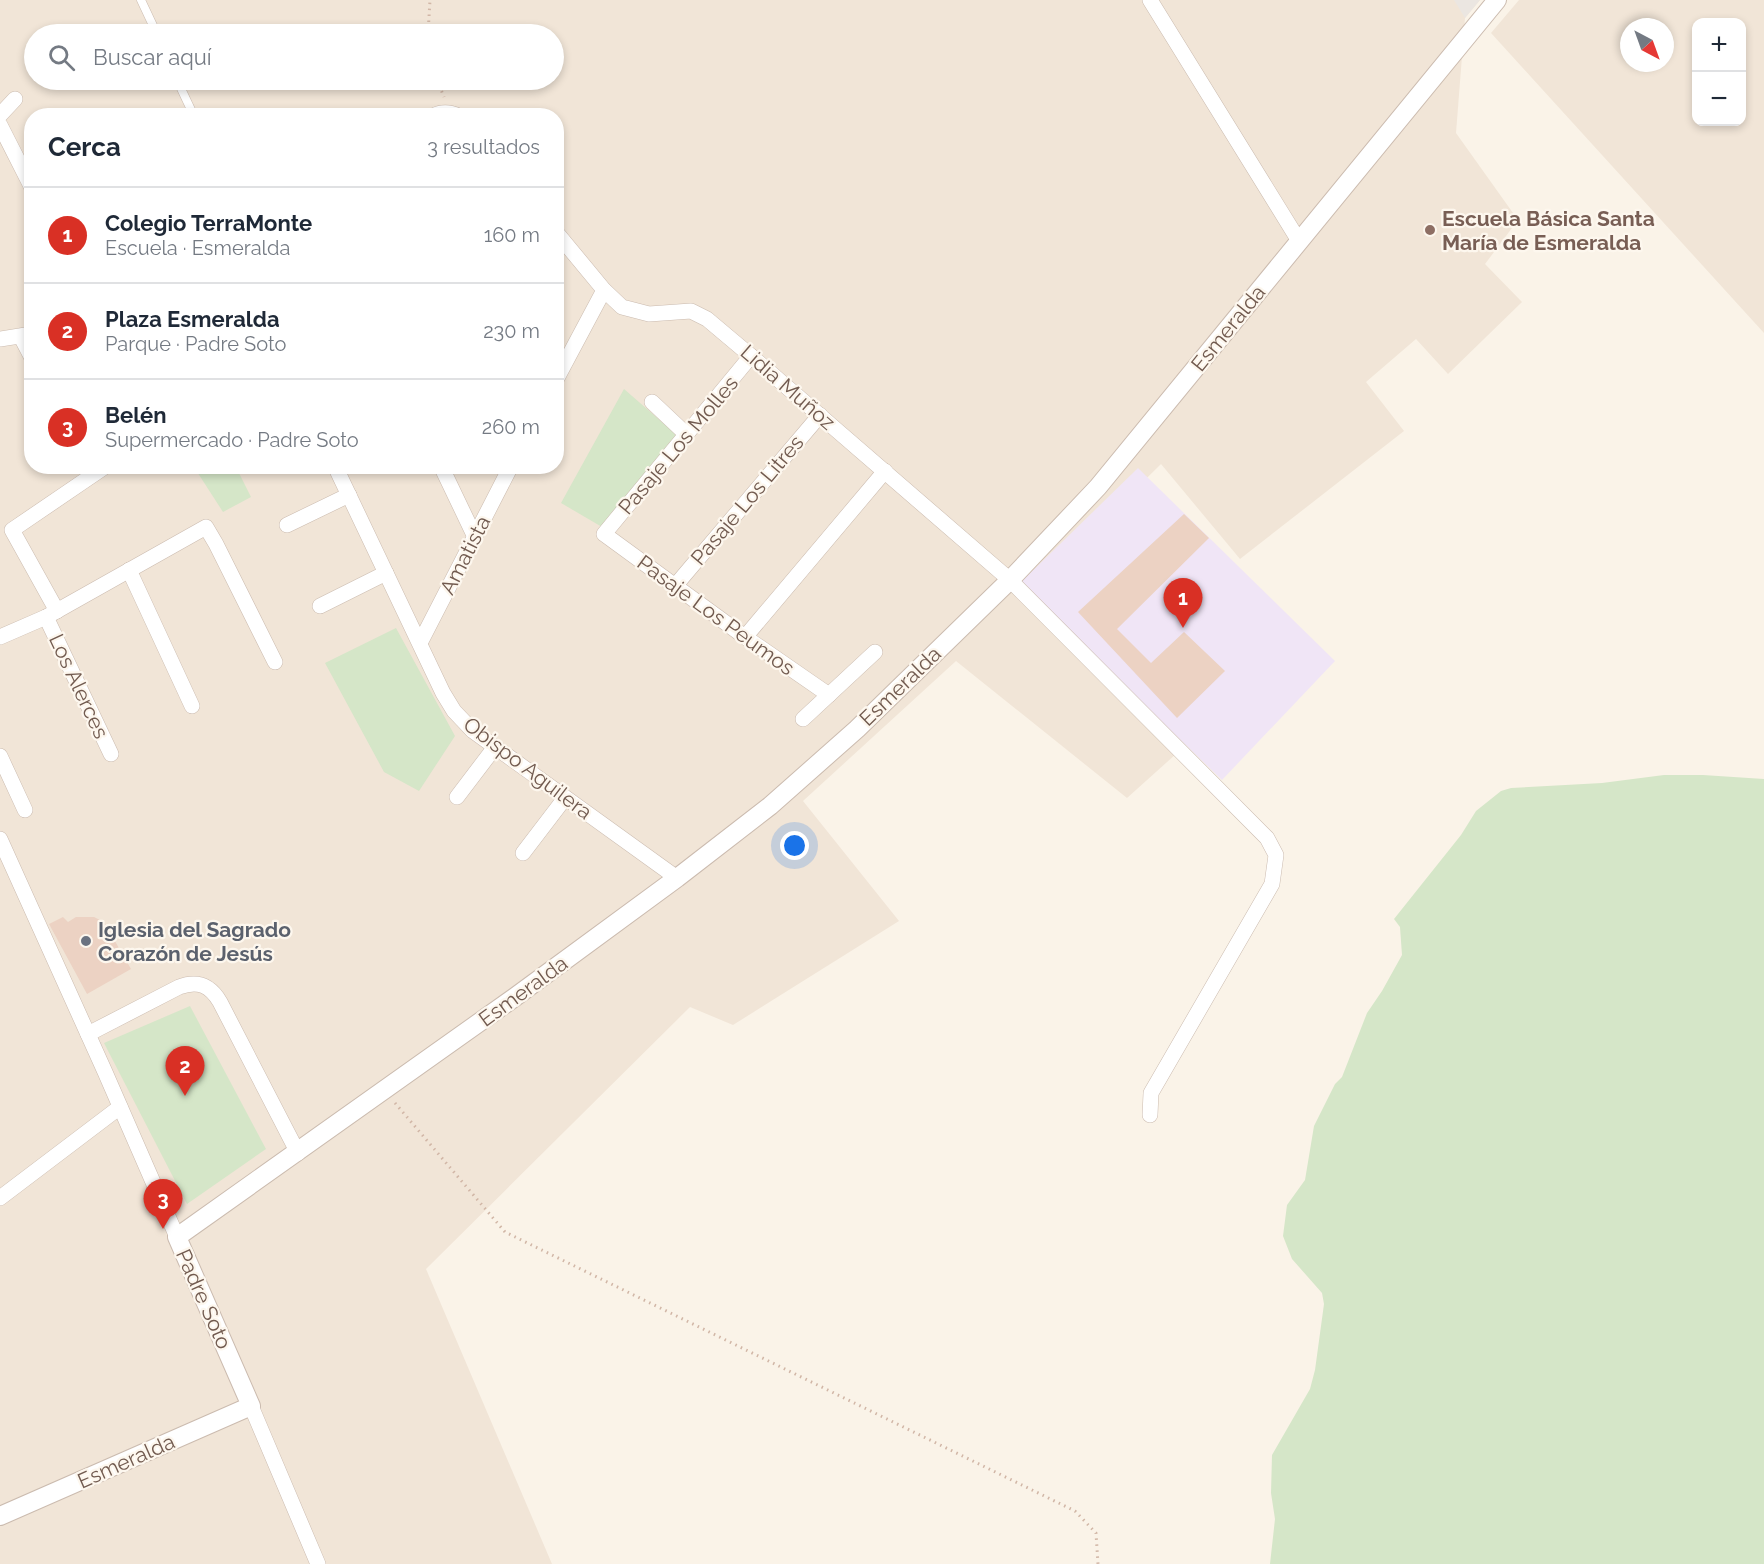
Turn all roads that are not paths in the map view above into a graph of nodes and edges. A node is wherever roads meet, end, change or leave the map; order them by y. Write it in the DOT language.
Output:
graph roads {
  1 [pos="141,0"];
  2 [pos="1149,0"];
  3 [pos="1497,0"];
  4 [pos="152,24"];
  5 [pos="182,90"];
  6 [pos="15,99"];
  7 [pos="190,108"];
  8 [pos="0,115"];
  9 [pos="0,125"];
  10 [pos="24,172"];
  11 [pos="1299,241"];
  12 [pos="564,242"];
  13 [pos="604,290"];
  14 [pos="24,336"];
  15 [pos="0,339"];
  16 [pos="751,356"];
  17 [pos="564,364"];
  18 [pos="652,402"];
  19 [pos="820,415"];
  20 [pos="687,434"];
  21 [pos="885,471"];
  22 [pos="94,474"];
  23 [pos="339,474"];
  24 [pos="445,474"];
  25 [pos="507,474"];
  26 [pos="349,495"];
  27 [pos="287,525"];
  28 [pos="604,534"];
  29 [pos="474,535"];
  30 [pos="129,570"];
  31 [pos="386,573"];
  32 [pos="1010,580"];
  33 [pos="675,586"];
  34 [pos="320,606"];
  35 [pos="52,614"];
  36 [pos="0,637"];
  37 [pos="745,637"];
  38 [pos="420,644"];
  39 [pos="875,652"];
  40 [pos="275,662"];
  41 [pos="829,695"];
  42 [pos="192,706"];
  43 [pos="803,719"];
  44 [pos="495,747"];
  45 [pos="111,754"];
  46 [pos="0,756"];
  47 [pos="457,797"];
  48 [pos="565,798"];
  49 [pos="25,810"];
  50 [pos="0,839"];
  51 [pos="523,853"];
  52 [pos="677,878"];
  53 [pos="88,1034"];
  54 [pos="120,1107"];
  55 [pos="1150,1115"];
  56 [pos="298,1153"];
  57 [pos="0,1198"];
  58 [pos="177,1238"];
  59 [pos="251,1406"];
  60 [pos="0,1516"];
  61 [pos="318,1564"];
  1 -- 4 [label="lane"];
  2 -- 11 [label="street"];
  3 -- 11 [label="street, Esmeralda"];
  5 -- 7 [label="lane"];
  6 -- 8 [label="street"];
  9 -- 10 [label="street"];
  11 -- 32 [label="street, Esmeralda"];
  12 -- 13 [label="street, Lidia Muñoz"];
  13 -- 16 [label="street, Lidia Muñoz"];
  13 -- 17 [label="street"];
  14 -- 15 [label="street"];
  16 -- 19 [label="street, Lidia Muñoz"];
  16 -- 20 [label="street, Pasaje Los Molles"];
  18 -- 20 [label="street"];
  19 -- 21 [label="street, Lidia Muñoz"];
  19 -- 33 [label="street, Pasaje Los Litres"];
  20 -- 28 [label="street, Pasaje Los Molles"];
  21 -- 32 [label="street, Lidia Muñoz"];
  21 -- 37 [label="street"];
  22 -- 35 [label="street, Los Alerces"];
  23 -- 26 [label="street, Obispo Aguilera"];
  24 -- 29 [label="street"];
  25 -- 29 [label="street, Amatista"];
  26 -- 27 [label="street"];
  26 -- 31 [label="street, Obispo Aguilera"];
  28 -- 33 [label="street, Pasaje Los Peumos"];
  29 -- 38 [label="street, Amatista"];
  30 -- 35 [label="street"];
  30 -- 40 [label="street"];
  30 -- 42 [label="street"];
  31 -- 34 [label="street"];
  31 -- 38 [label="street, Obispo Aguilera"];
  32 -- 52 [label="street, Esmeralda"];
  32 -- 55 [label="street, Lidia Muñoz"];
  33 -- 37 [label="street, Pasaje Los Peumos"];
  35 -- 36 [label="street"];
  35 -- 45 [label="street, Los Alerces"];
  37 -- 41 [label="street, Pasaje Los Peumos"];
  38 -- 44 [label="street, Obispo Aguilera"];
  39 -- 41 [label="street"];
  41 -- 43 [label="street"];
  44 -- 47 [label="street"];
  44 -- 48 [label="street, Obispo Aguilera"];
  46 -- 49 [label="street"];
  48 -- 51 [label="street"];
  48 -- 52 [label="street, Obispo Aguilera"];
  50 -- 53 [label="street, Padre Soto"];
  52 -- 56 [label="street, Esmeralda"];
  53 -- 54 [label="street, Padre Soto"];
  53 -- 56 [label="street"];
  54 -- 57 [label="street"];
  54 -- 58 [label="street, Padre Soto"];
  56 -- 58 [label="street, Esmeralda"];
  58 -- 59 [label="street, Padre Soto"];
  59 -- 60 [label="street, Esmeralda"];
  59 -- 61 [label="street, Padre Soto"];
}
